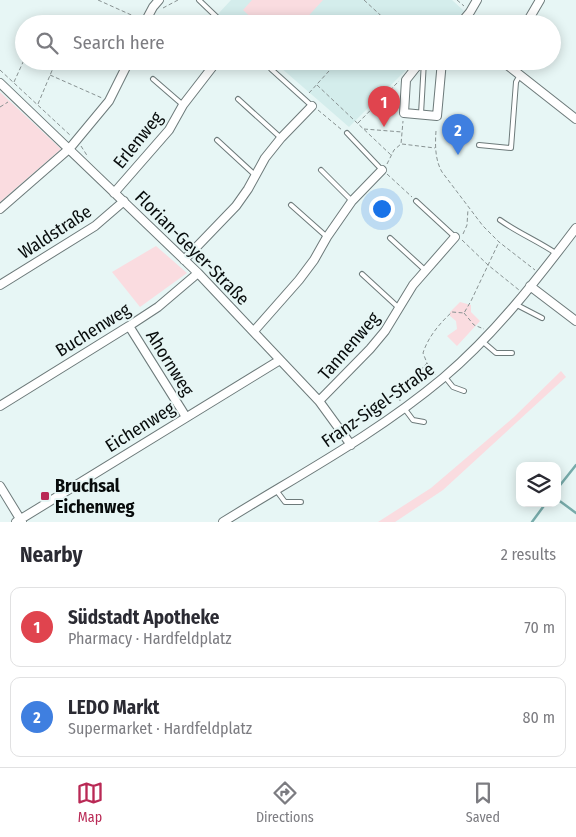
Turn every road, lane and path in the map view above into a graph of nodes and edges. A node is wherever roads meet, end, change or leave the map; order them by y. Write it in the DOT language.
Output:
graph roads {
  1 [pos="98,0"];
  2 [pos="159,0"];
  3 [pos="178,0"];
  4 [pos="199,0"];
  5 [pos="364,0"];
  6 [pos="457,0"];
  7 [pos="477,0"];
  8 [pos="540,0"];
  9 [pos="153,4"];
  10 [pos="470,12"];
  11 [pos="130,15"];
  12 [pos="215,15"];
  13 [pos="380,15"];
  14 [pos="468,15"];
  15 [pos="531,15"];
  16 [pos="0,70"];
  17 [pos="20,70"];
  18 [pos="52,70"];
  19 [pos="118,70"];
  20 [pos="125,70"];
  21 [pos="210,70"];
  22 [pos="272,70"];
  23 [pos="415,70"];
  24 [pos="423,70"];
  25 [pos="441,70"];
  26 [pos="513,70"];
  27 [pos="330,71"];
  28 [pos="124,73"];
  29 [pos="50,75"];
  30 [pos="520,76"];
  31 [pos="154,79"];
  32 [pos="406,80"];
  33 [pos="0,83"];
  34 [pos="14,83"];
  35 [pos="317,85"];
  36 [pos="309,93"];
  37 [pos="13,95"];
  38 [pos="238,99"];
  39 [pos="109,101"];
  40 [pos="38,105"];
  41 [pos="183,105"];
  42 [pos="312,106"];
  43 [pos="0,108"];
  44 [pos="404,113"];
  45 [pos="34,114"];
  46 [pos="421,114"];
  47 [pos="576,120"];
  48 [pos="358,124"];
  49 [pos="363,129"];
  50 [pos="436,131"];
  51 [pos="402,132"];
  52 [pos="346,133"];
  53 [pos="281,138"];
  54 [pos="76,140"];
  55 [pos="217,140"];
  56 [pos="401,144"];
  57 [pos="479,145"];
  58 [pos="70,148"];
  59 [pos="435,148"];
  60 [pos="392,155"];
  61 [pos="442,162"];
  62 [pos="438,163"];
  63 [pos="91,170"];
  64 [pos="321,170"];
  65 [pos="382,170"];
  66 [pos="442,172"];
  67 [pos="446,172"];
  68 [pos="255,175"];
  69 [pos="114,193"];
  70 [pos="352,201"];
  71 [pos="416,201"];
  72 [pos="124,202"];
  73 [pos="290,205"];
  74 [pos="468,208"];
  75 [pos="0,209"];
  76 [pos="500,220"];
  77 [pos="576,228"];
  78 [pos="327,237"];
  79 [pos="455,237"];
  80 [pos="390,238"];
  81 [pos="499,242"];
  82 [pos="557,254"];
  83 [pos="184,260"];
  84 [pos="488,265"];
  85 [pos="426,271"];
  86 [pos="198,273"];
  87 [pos="540,273"];
  88 [pos="362,274"];
  89 [pos="0,285"];
  90 [pos="530,286"];
  91 [pos="523,294"];
  92 [pos="515,304"];
  93 [pos="399,308"];
  94 [pos="464,313"];
  95 [pos="542,318"];
  96 [pos="576,321"];
  97 [pos="129,326"];
  98 [pos="254,331"];
  99 [pos="491,332"];
  100 [pos="482,341"];
  101 [pos="512,353"];
  102 [pos="280,360"];
  103 [pos="428,363"];
  104 [pos="435,375"];
  105 [pos="445,377"];
  106 [pos="464,391"];
  107 [pos="407,397"];
  108 [pos="319,401"];
  109 [pos="0,406"];
  110 [pos="404,408"];
  111 [pos="186,417"];
  112 [pos="424,422"];
  113 [pos="351,445"];
  114 [pos="0,486"];
  115 [pos="276,490"];
  116 [pos="301,502"];
  117 [pos="20,521"];
  118 [pos="223,522"];
  1 -- 11 [label="path"];
  2 -- 9 [label="street"];
  3 -- 9 [label="path"];
  4 -- 12 [label="lane"];
  5 -- 13 [label="path"];
  6 -- 10 [label="path"];
  7 -- 10 [label="street"];
  8 -- 15 [label="street"];
  10 -- 14 [label="street"];
  16 -- 34 [label="path"];
  17 -- 34 [label="path"];
  18 -- 29 [label="path"];
  19 -- 28 [label="path"];
  20 -- 28 [label="street"];
  21 -- 41 [label="street, Erlenweg"];
  22 -- 42 [label="lane"];
  23 -- 32 [label="street"];
  24 -- 46 [label="lane"];
  25 -- 46 [label="street"];
  26 -- 30 [label="street"];
  27 -- 35 [label="path"];
  28 -- 39 [label="street"];
  29 -- 39 [label="path"];
  29 -- 40 [label="path"];
  30 -- 47 [label="street"];
  30 -- 57 [label="lane"];
  31 -- 41 [label="lane, Erlenweg"];
  32 -- 44 [label="street"];
  32 -- 48 [label="path"];
  33 -- 37 [label="street, Florian-Geyer-Straße"];
  34 -- 37 [label="path"];
  34 -- 40 [label="path"];
  35 -- 36 [label="path"];
  35 -- 48 [label="path"];
  37 -- 43 [label="path"];
  37 -- 45 [label="street, Florian-Geyer-Straße"];
  38 -- 53 [label="lane"];
  39 -- 54 [label="street"];
  40 -- 45 [label="path"];
  40 -- 54 [label="path"];
  41 -- 69 [label="street, Erlenweg"];
  42 -- 52 [label="path"];
  42 -- 53 [label="street"];
  44 -- 46 [label="street"];
  44 -- 51 [label="path"];
  45 -- 58 [label="street, Florian-Geyer-Straße"];
  48 -- 49 [label="path"];
  49 -- 51 [label="path"];
  49 -- 60 [label="path"];
  50 -- 59 [label="path"];
  51 -- 56 [label="path"];
  52 -- 65 [label="lane"];
  53 -- 68 [label="street"];
  54 -- 58 [label="street"];
  54 -- 63 [label="path"];
  55 -- 68 [label="lane"];
  56 -- 59 [label="path"];
  56 -- 60 [label="path"];
  58 -- 63 [label="street, Florian-Geyer-Straße"];
  58 -- 75 [label="street"];
  59 -- 62 [label="path"];
  60 -- 65 [label="path"];
  61 -- 62 [label="path"];
  62 -- 66 [label="path"];
  63 -- 69 [label="street, Florian-Geyer-Straße"];
  64 -- 70 [label="lane"];
  65 -- 70 [label="street"];
  65 -- 71 [label="path"];
  66 -- 67 [label="path"];
  66 -- 74 [label="path"];
  68 -- 83 [label="street"];
  69 -- 72 [label="street, Florian-Geyer-Straße"];
  70 -- 78 [label="street"];
  71 -- 79 [label="lane, Tannenweg"];
  72 -- 83 [label="street, Florian-Geyer-Straße"];
  72 -- 89 [label="street, Waldstraße"];
  73 -- 78 [label="lane"];
  74 -- 81 [label="path"];
  74 -- 84 [label="path"];
  76 -- 82 [label="lane"];
  77 -- 82 [label="street, Franz-Sigel-Straße"];
  78 -- 98 [label="street"];
  79 -- 85 [label="street, Tannenweg"];
  80 -- 85 [label="lane"];
  81 -- 84 [label="path"];
  81 -- 87 [label="path"];
  82 -- 87 [label="street, Franz-Sigel-Straße"];
  83 -- 86 [label="street, Florian-Geyer-Straße"];
  84 -- 91 [label="path"];
  84 -- 94 [label="path"];
  85 -- 93 [label="street, Tannenweg"];
  86 -- 97 [label="street, Buchenweg"];
  86 -- 98 [label="street, Florian-Geyer-Straße"];
  87 -- 90 [label="street, Franz-Sigel-Straße"];
  88 -- 93 [label="lane, Tannenweg"];
  90 -- 91 [label="street, Franz-Sigel-Straße"];
  90 -- 96 [label="street"];
  91 -- 92 [label="street, Franz-Sigel-Straße"];
  92 -- 95 [label="lane"];
  92 -- 99 [label="street, Franz-Sigel-Straße"];
  93 -- 108 [label="street, Tannenweg"];
  94 -- 99 [label="path"];
  94 -- 103 [label="path"];
  97 -- 109 [label="street, Buchenweg"];
  97 -- 111 [label="street, Ahornweg"];
  98 -- 102 [label="street, Florian-Geyer-Straße"];
  99 -- 100 [label="street, Franz-Sigel-Straße"];
  100 -- 101 [label="lane"];
  100 -- 105 [label="street, Franz-Sigel-Straße"];
  102 -- 108 [label="street, Florian-Geyer-Straße"];
  102 -- 111 [label="street, Eichenweg"];
  103 -- 104 [label="path"];
  103 -- 107 [label="path"];
  105 -- 106 [label="lane"];
  105 -- 110 [label="street, Franz-Sigel-Straße"];
  108 -- 113 [label="street, Florian-Geyer-Straße"];
  110 -- 112 [label="lane"];
  110 -- 113 [label="street, Franz-Sigel-Straße"];
  111 -- 117 [label="street, Eichenweg"];
  113 -- 115 [label="street, Franz-Sigel-Straße"];
  114 -- 117 [label="street"];
  115 -- 116 [label="lane"];
  115 -- 118 [label="street, Franz-Sigel-Straße"];
}
